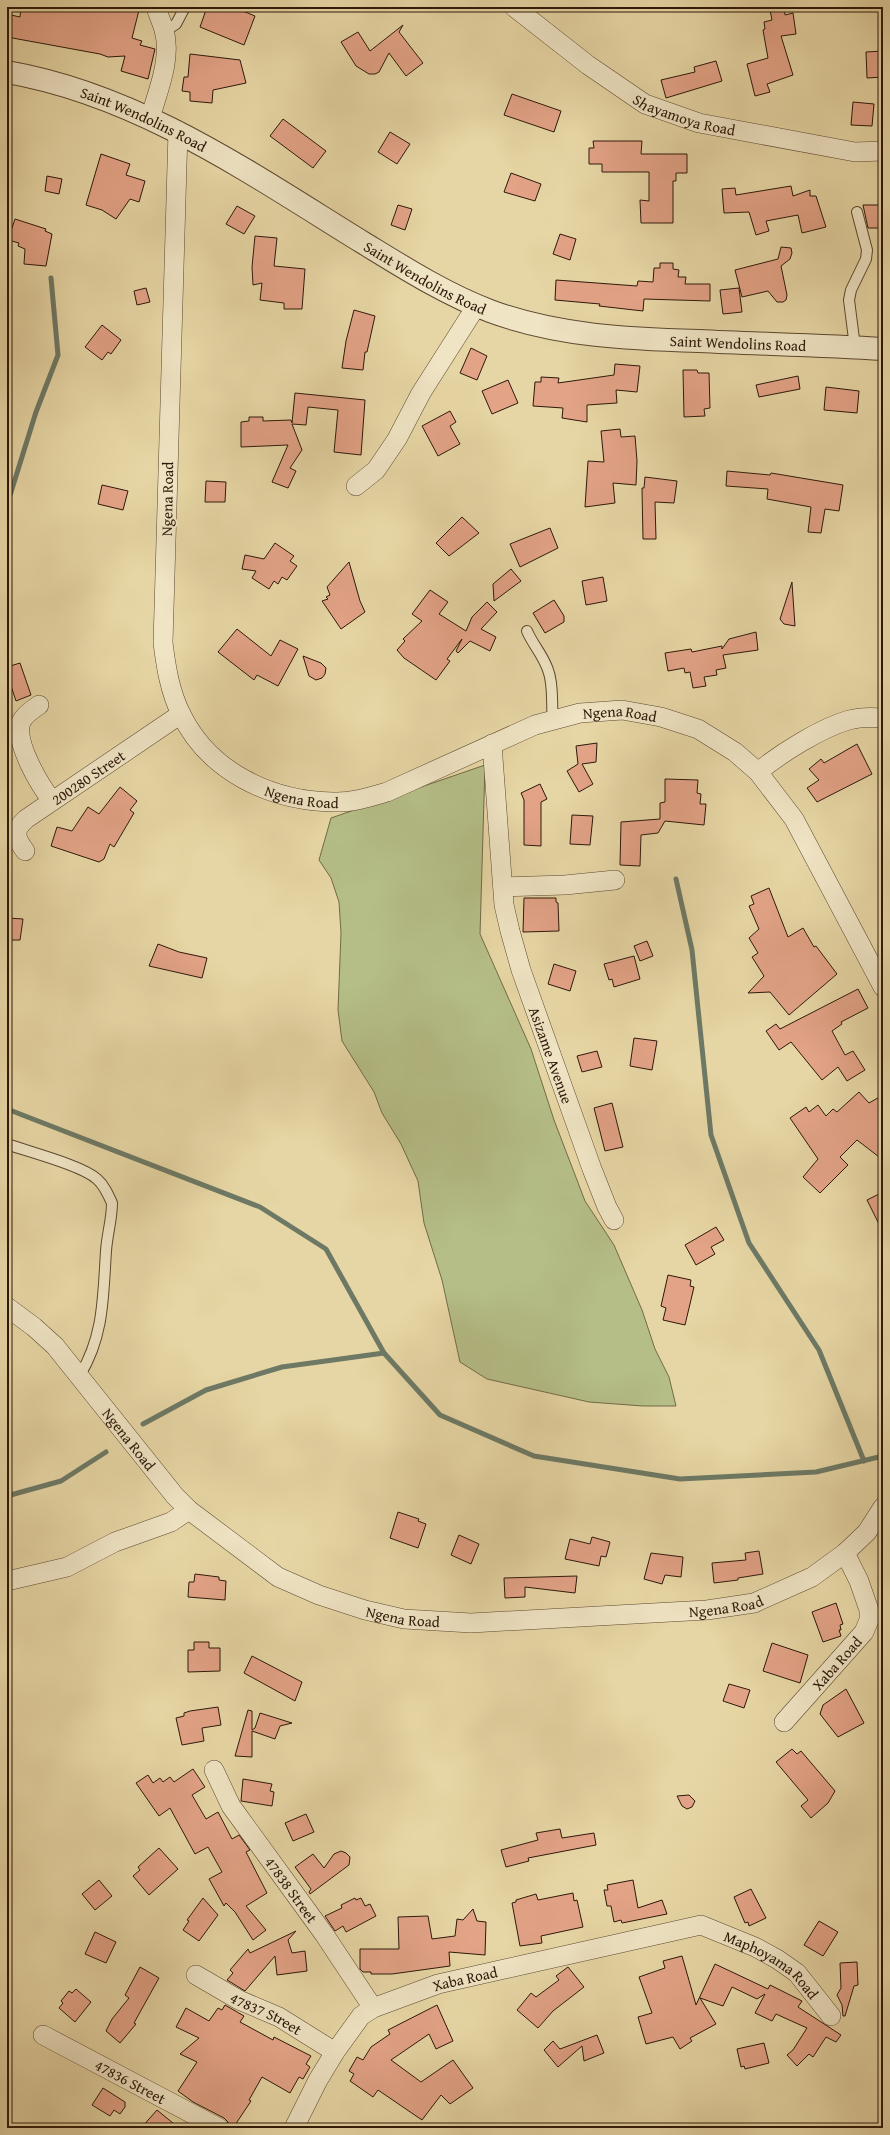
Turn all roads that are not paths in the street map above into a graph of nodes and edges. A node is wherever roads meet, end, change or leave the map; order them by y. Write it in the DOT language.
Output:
graph roads {
  1 [pos="156,7"];
  2 [pos="185,7"];
  3 [pos="514,7"];
  4 [pos="165,31"];
  5 [pos="7,72"];
  6 [pos="150,118"];
  7 [pos="178,131"];
  8 [pos="883,151"];
  9 [pos="857,212"];
  10 [pos="477,305"];
  11 [pos="855,347"];
  12 [pos="883,349"];
  13 [pos="356,486"];
  14 [pos="527,630"];
  15 [pos="39,705"];
  16 [pos="181,714"];
  17 [pos="883,718"];
  18 [pos="553,720"];
  19 [pos="492,744"];
  20 [pos="758,772"];
  21 [pos="52,801"];
  22 [pos="25,851"];
  23 [pos="615,880"];
  24 [pos="503,887"];
  25 [pos="883,987"];
  26 [pos="7,1144"];
  27 [pos="614,1220"];
  28 [pos="7,1307"];
  29 [pos="80,1375"];
  30 [pos="883,1508"];
  31 [pos="189,1510"];
  32 [pos="845,1553"];
  33 [pos="7,1581"];
  34 [pos="784,1722"];
  35 [pos="214,1770"];
  36 [pos="701,1925"];
  37 [pos="196,1975"];
  38 [pos="373,2008"];
  39 [pos="831,2016"];
  40 [pos="43,2035"];
  41 [pos="335,2052"];
  42 [pos="219,2128"];
  43 [pos="294,2128"];
  1 -- 4 [label="street"];
  2 -- 4 [label="lane"];
  3 -- 8 [label="street, Shayamoya Road"];
  4 -- 6 [label="street"];
  5 -- 6 [label="street, Saint Wendolins Road"];
  6 -- 7 [label="street, Saint Wendolins Road"];
  7 -- 10 [label="street, Saint Wendolins Road"];
  7 -- 16 [label="street, Ngena Road"];
  9 -- 11 [label="lane"];
  10 -- 11 [label="street, Saint Wendolins Road"];
  10 -- 13 [label="street"];
  11 -- 12 [label="street, Saint Wendolins Road"];
  14 -- 18 [label="lane"];
  15 -- 21 [label="street"];
  16 -- 19 [label="street, Ngena Road"];
  16 -- 21 [label="street, 200280 Street"];
  17 -- 20 [label="street"];
  18 -- 19 [label="street, Ngena Road"];
  18 -- 20 [label="street, Ngena Road"];
  19 -- 24 [label="street, Asizame Avenue"];
  20 -- 25 [label="street, Ngena Road"];
  21 -- 22 [label="street, 200280 Street"];
  23 -- 24 [label="street"];
  24 -- 27 [label="street, Asizame Avenue"];
  26 -- 29 [label="lane"];
  28 -- 29 [label="street, Ngena Road"];
  29 -- 31 [label="street, Ngena Road"];
  30 -- 32 [label="street, Ngena Road"];
  31 -- 32 [label="street, Ngena Road"];
  31 -- 33 [label="street"];
  32 -- 34 [label="street, Xaba Road"];
  35 -- 38 [label="street, 47838 Street"];
  36 -- 38 [label="street, Xaba Road"];
  36 -- 39 [label="street, Maphoyama Road"];
  37 -- 41 [label="street, 47837 Street"];
  38 -- 41 [label="street, Xaba Road"];
  40 -- 42 [label="street, 47836 Street"];
  41 -- 43 [label="street, Xaba Road"];
}
